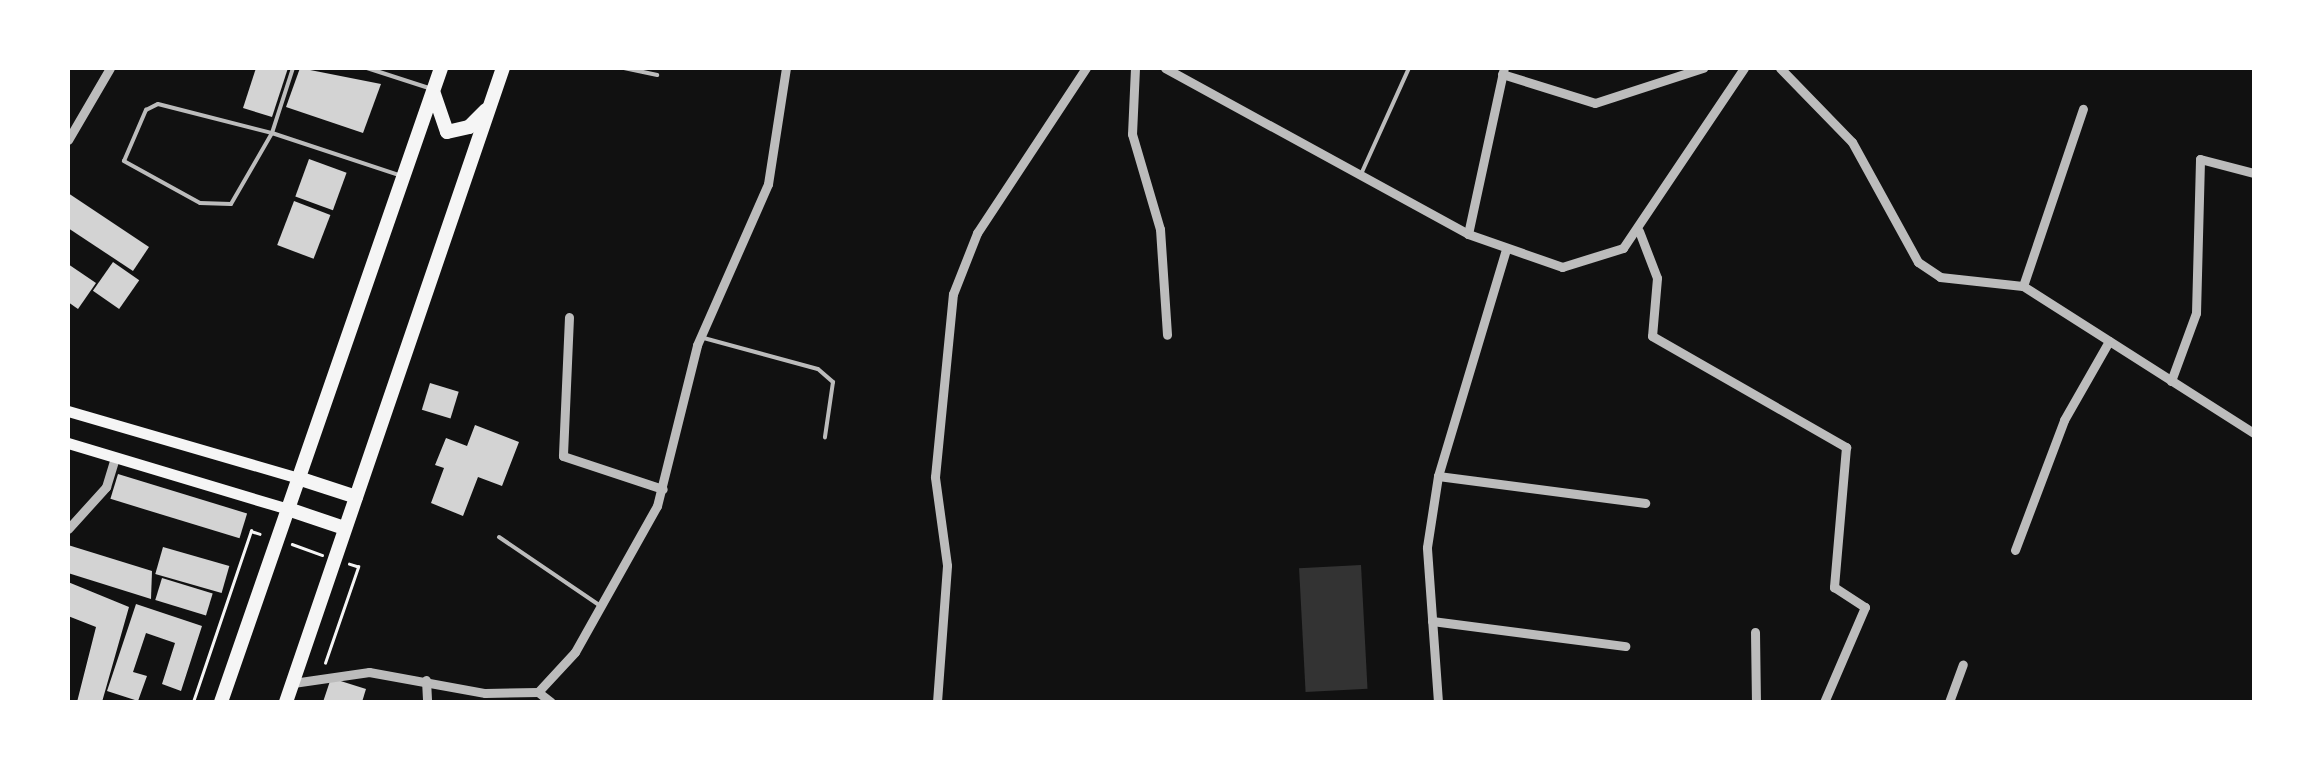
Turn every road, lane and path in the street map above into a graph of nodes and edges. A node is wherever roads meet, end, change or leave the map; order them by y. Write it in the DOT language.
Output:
graph roads {
  1 [pos="110,68"];
  2 [pos="294,68"];
  3 [pos="367,68"];
  4 [pos="441,68"];
  5 [pos="503,68"];
  6 [pos="624,68"];
  7 [pos="786,68"];
  8 [pos="1086,68"];
  9 [pos="1136,68"];
  10 [pos="1165,68"];
  11 [pos="1410,68"];
  12 [pos="1702,68"];
  13 [pos="1726,68"];
  14 [pos="1780,68"];
  15 [pos="1741,70"];
  16 [pos="1503,71"];
  17 [pos="656,75"];
  18 [pos="434,89"];
  19 [pos="490,106"];
  20 [pos="2082,109"];
  21 [pos="272,132"];
  22 [pos="68,140"];
  23 [pos="1362,172"];
  24 [pos="2254,173"];
  25 [pos="404,176"];
  26 [pos="1639,231"];
  27 [pos="1468,234"];
  28 [pos="1506,252"];
  29 [pos="2022,286"];
  30 [pos="569,317"];
  31 [pos="1167,335"];
  32 [pos="700,337"];
  33 [pos="2109,341"];
  34 [pos="2171,381"];
  35 [pos="68,411"];
  36 [pos="2254,433"];
  37 [pos="825,437"];
  38 [pos="68,442"];
  39 [pos="115,457"];
  40 [pos="1438,476"];
  41 [pos="298,478"];
  42 [pos="663,489"];
  43 [pos="356,497"];
  44 [pos="1645,503"];
  45 [pos="288,509"];
  46 [pos="344,528"];
  47 [pos="68,529"];
  48 [pos="499,536"];
  49 [pos="278,540"];
  50 [pos="2015,550"];
  51 [pos="334,558"];
  52 [pos="603,608"];
  53 [pos="1432,621"];
  54 [pos="1755,632"];
  55 [pos="1625,646"];
  56 [pos="1963,664"];
  57 [pos="320,676"];
  58 [pos="426,680"];
  59 [pos="293,683"];
  60 [pos="538,692"];
  61 [pos="193,702"];
  62 [pos="221,702"];
  63 [pos="286,702"];
  64 [pos="427,702"];
  65 [pos="551,702"];
  66 [pos="937,702"];
  67 [pos="1438,702"];
  68 [pos="1756,702"];
  69 [pos="1824,702"];
  70 [pos="1949,702"];
  1 -- 22 [label="street"];
  2 -- 21 [label="lane"];
  3 -- 18 [label="lane"];
  4 -- 18 [label="highway"];
  5 -- 19 [label="highway"];
  6 -- 17 [label="lane"];
  7 -- 32 [label="street"];
  8 -- 66 [label="street"];
  9 -- 31 [label="street"];
  10 -- 23 [label="street"];
  11 -- 23 [label="lane"];
  12 -- 16 [label="street"];
  13 -- 15 [label="street"];
  14 -- 29 [label="street"];
  15 -- 26 [label="street"];
  16 -- 27 [label="street"];
  18 -- 19 [label="highway"];
  18 -- 25 [label="highway"];
  19 -- 43 [label="highway"];
  20 -- 29 [label="street"];
  21 -- 21 [label="lane"];
  21 -- 25 [label="lane"];
  23 -- 27 [label="street"];
  24 -- 34 [label="street"];
  25 -- 41 [label="highway"];
  26 -- 28 [label="street"];
  26 -- 69 [label="street"];
  27 -- 28 [label="street"];
  28 -- 40 [label="street"];
  29 -- 33 [label="street"];
  30 -- 42 [label="street"];
  32 -- 37 [label="lane"];
  32 -- 42 [label="street"];
  33 -- 34 [label="street"];
  33 -- 50 [label="street"];
  34 -- 36 [label="street"];
  35 -- 41 [label="main road"];
  38 -- 39 [label="main road"];
  39 -- 45 [label="main road"];
  39 -- 47 [label="street"];
  40 -- 44 [label="street"];
  40 -- 53 [label="street"];
  41 -- 43 [label="highway"];
  41 -- 45 [label="highway"];
  42 -- 52 [label="street"];
  43 -- 46 [label="highway"];
  45 -- 46 [label="highway"];
  45 -- 49 [label="highway"];
  46 -- 51 [label="highway"];
  48 -- 52 [label="lane"];
  49 -- 51 [label="path"];
  49 -- 61 [label="path"];
  49 -- 62 [label="highway"];
  51 -- 57 [label="path"];
  51 -- 59 [label="highway"];
  52 -- 60 [label="street"];
  53 -- 55 [label="street"];
  53 -- 67 [label="street"];
  54 -- 68 [label="street"];
  56 -- 70 [label="street"];
  57 -- 58 [label="street"];
  57 -- 59 [label="street"];
  58 -- 60 [label="street"];
  58 -- 64 [label="street"];
  59 -- 63 [label="highway"];
  60 -- 65 [label="street"];
}
